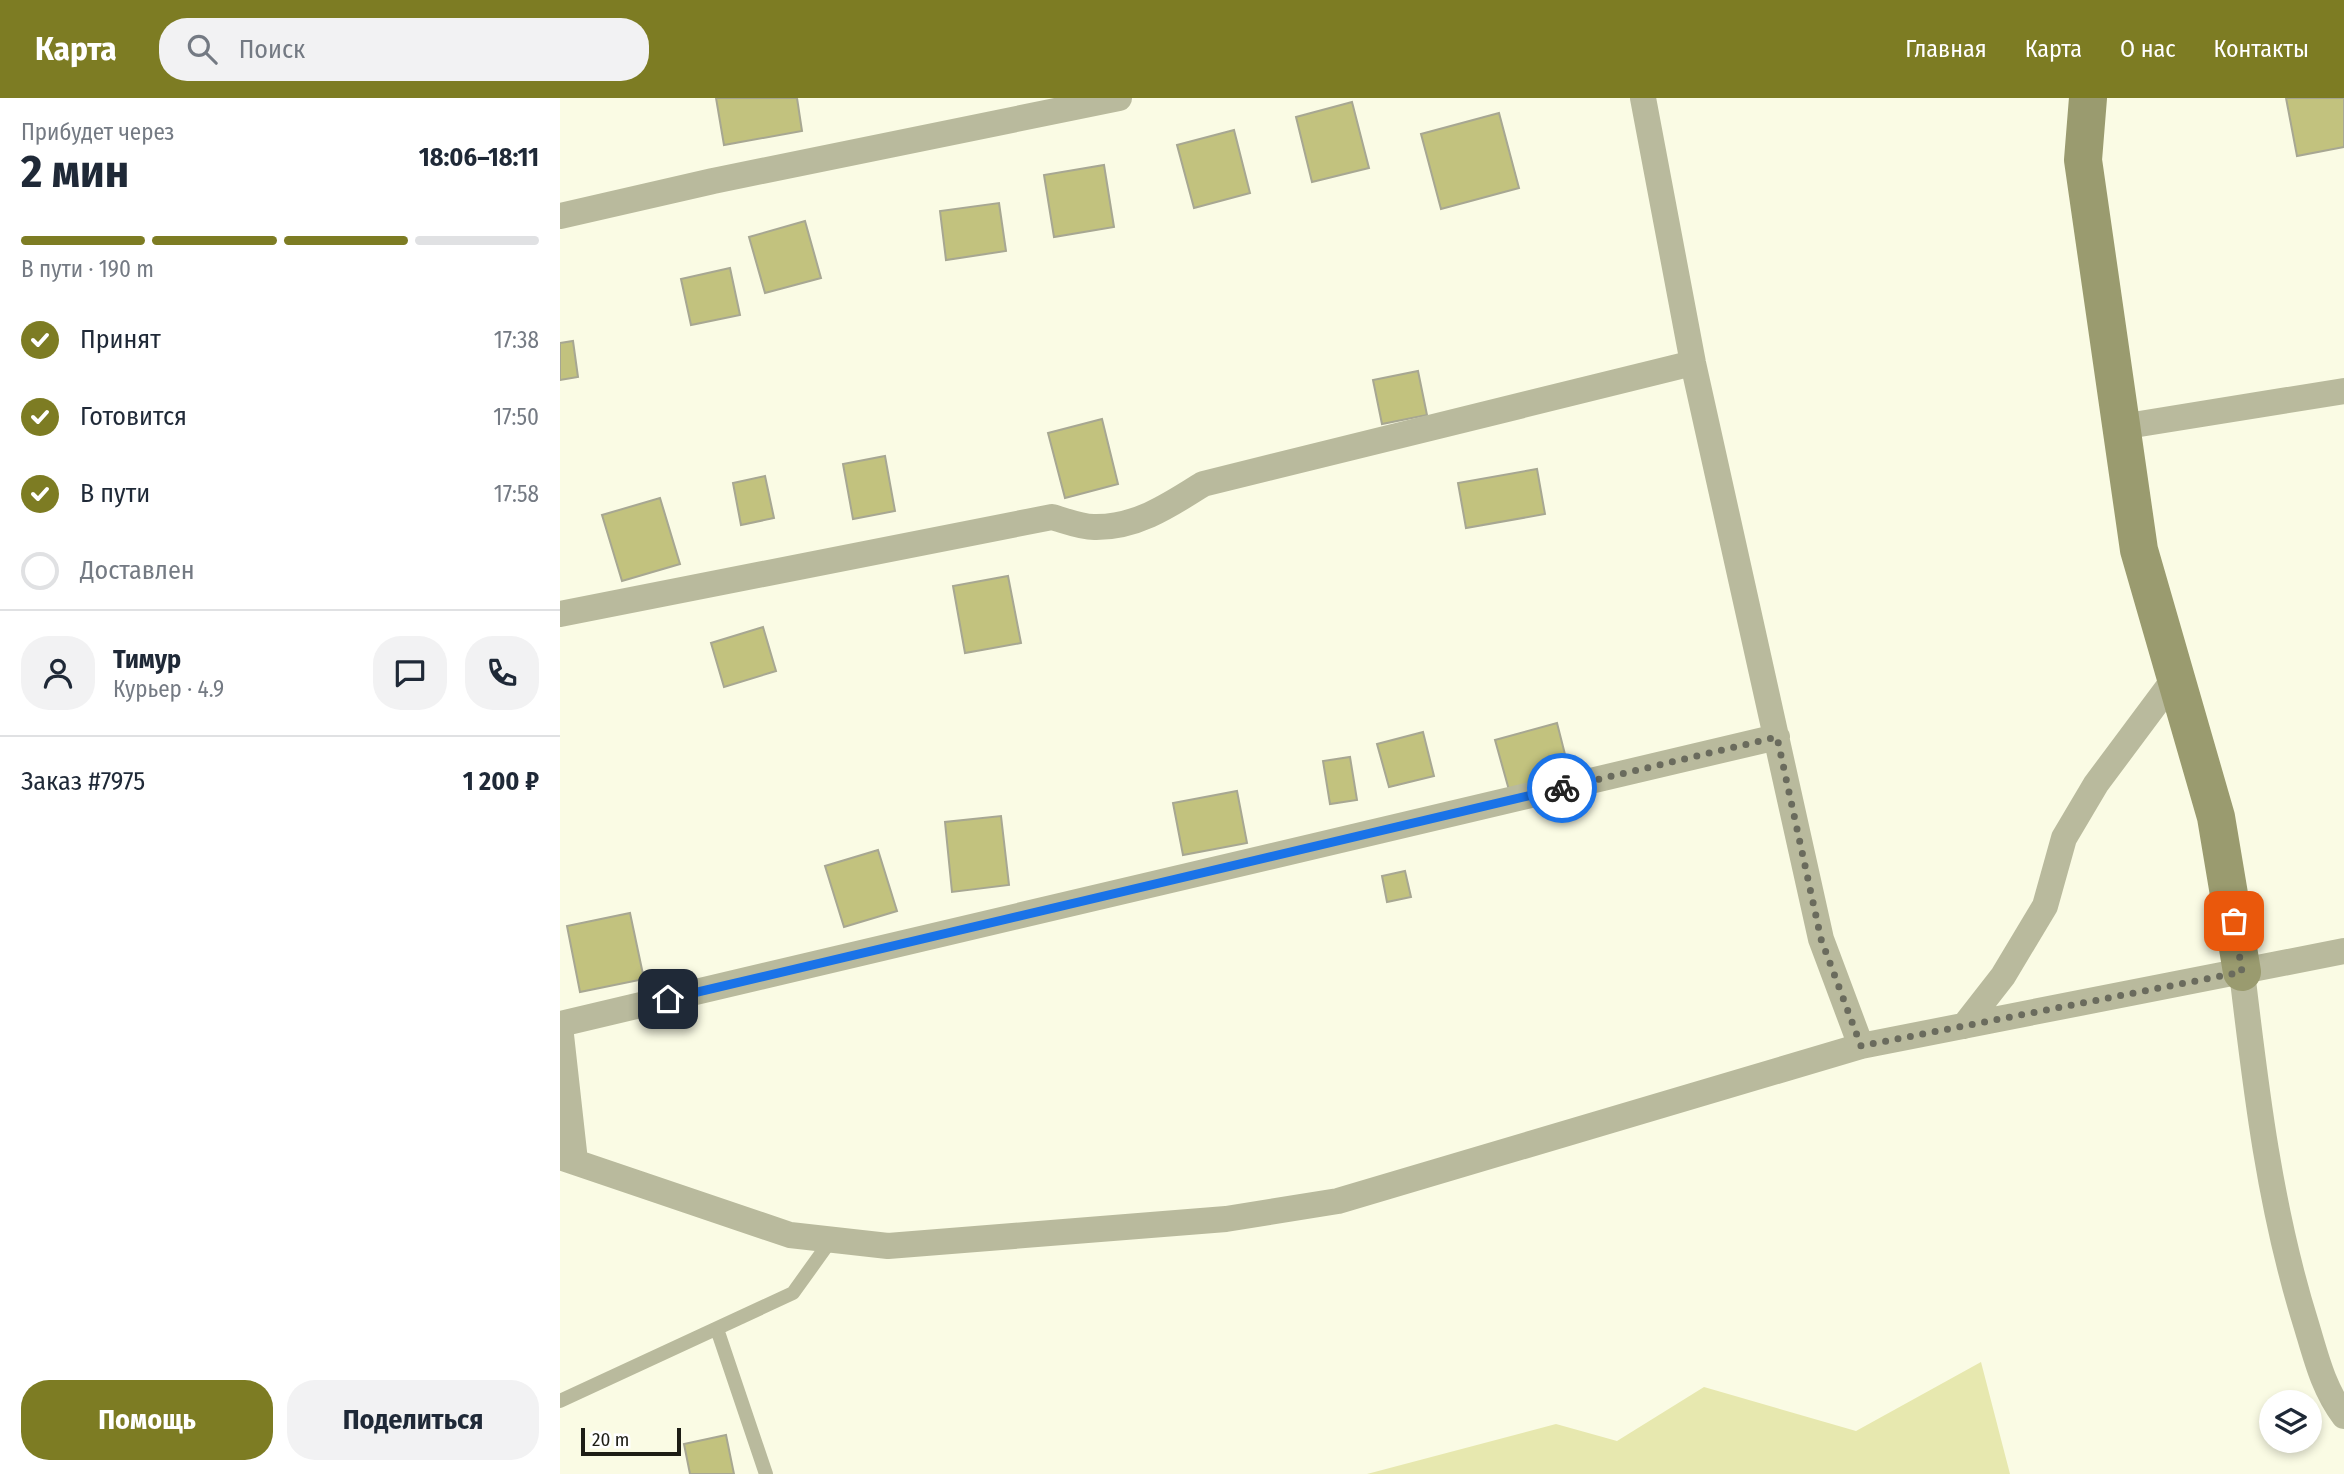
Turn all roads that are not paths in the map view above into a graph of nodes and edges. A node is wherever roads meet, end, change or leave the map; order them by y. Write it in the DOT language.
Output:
graph roads {
  1 [pos="1119,98"];
  2 [pos="1643,98"];
  3 [pos="2088,98"];
  4 [pos="560,216"];
  5 [pos="1693,363"];
  6 [pos="2344,391"];
  7 [pos="2121,427"];
  8 [pos="560,614"];
  9 [pos="2175,678"];
  10 [pos="1777,737"];
  11 [pos="2344,951"];
  12 [pos="2242,972"];
  13 [pos="560,1025"];
  14 [pos="1964,1027"];
  15 [pos="1861,1046"];
  16 [pos="567,1159"];
  17 [pos="831,1240"];
  18 [pos="717,1329"];
  19 [pos="560,1401"];
  20 [pos="2344,1416"];
  21 [pos="766,1474"];
  1 -- 4 [label="street"];
  2 -- 5 [label="street"];
  3 -- 7 [label="street"];
  5 -- 8 [label="street"];
  5 -- 10 [label="street"];
  6 -- 7 [label="street"];
  7 -- 9 [label="street"];
  9 -- 12 [label="street"];
  9 -- 14 [label="street"];
  10 -- 13 [label="street"];
  10 -- 15 [label="street"];
  11 -- 12 [label="street"];
  12 -- 14 [label="street"];
  12 -- 20 [label="street"];
  13 -- 16 [label="street"];
  14 -- 15 [label="street"];
  15 -- 17 [label="street"];
  16 -- 17 [label="street"];
  17 -- 18 [label="lane"];
  18 -- 19 [label="lane"];
  18 -- 21 [label="lane"];
}
